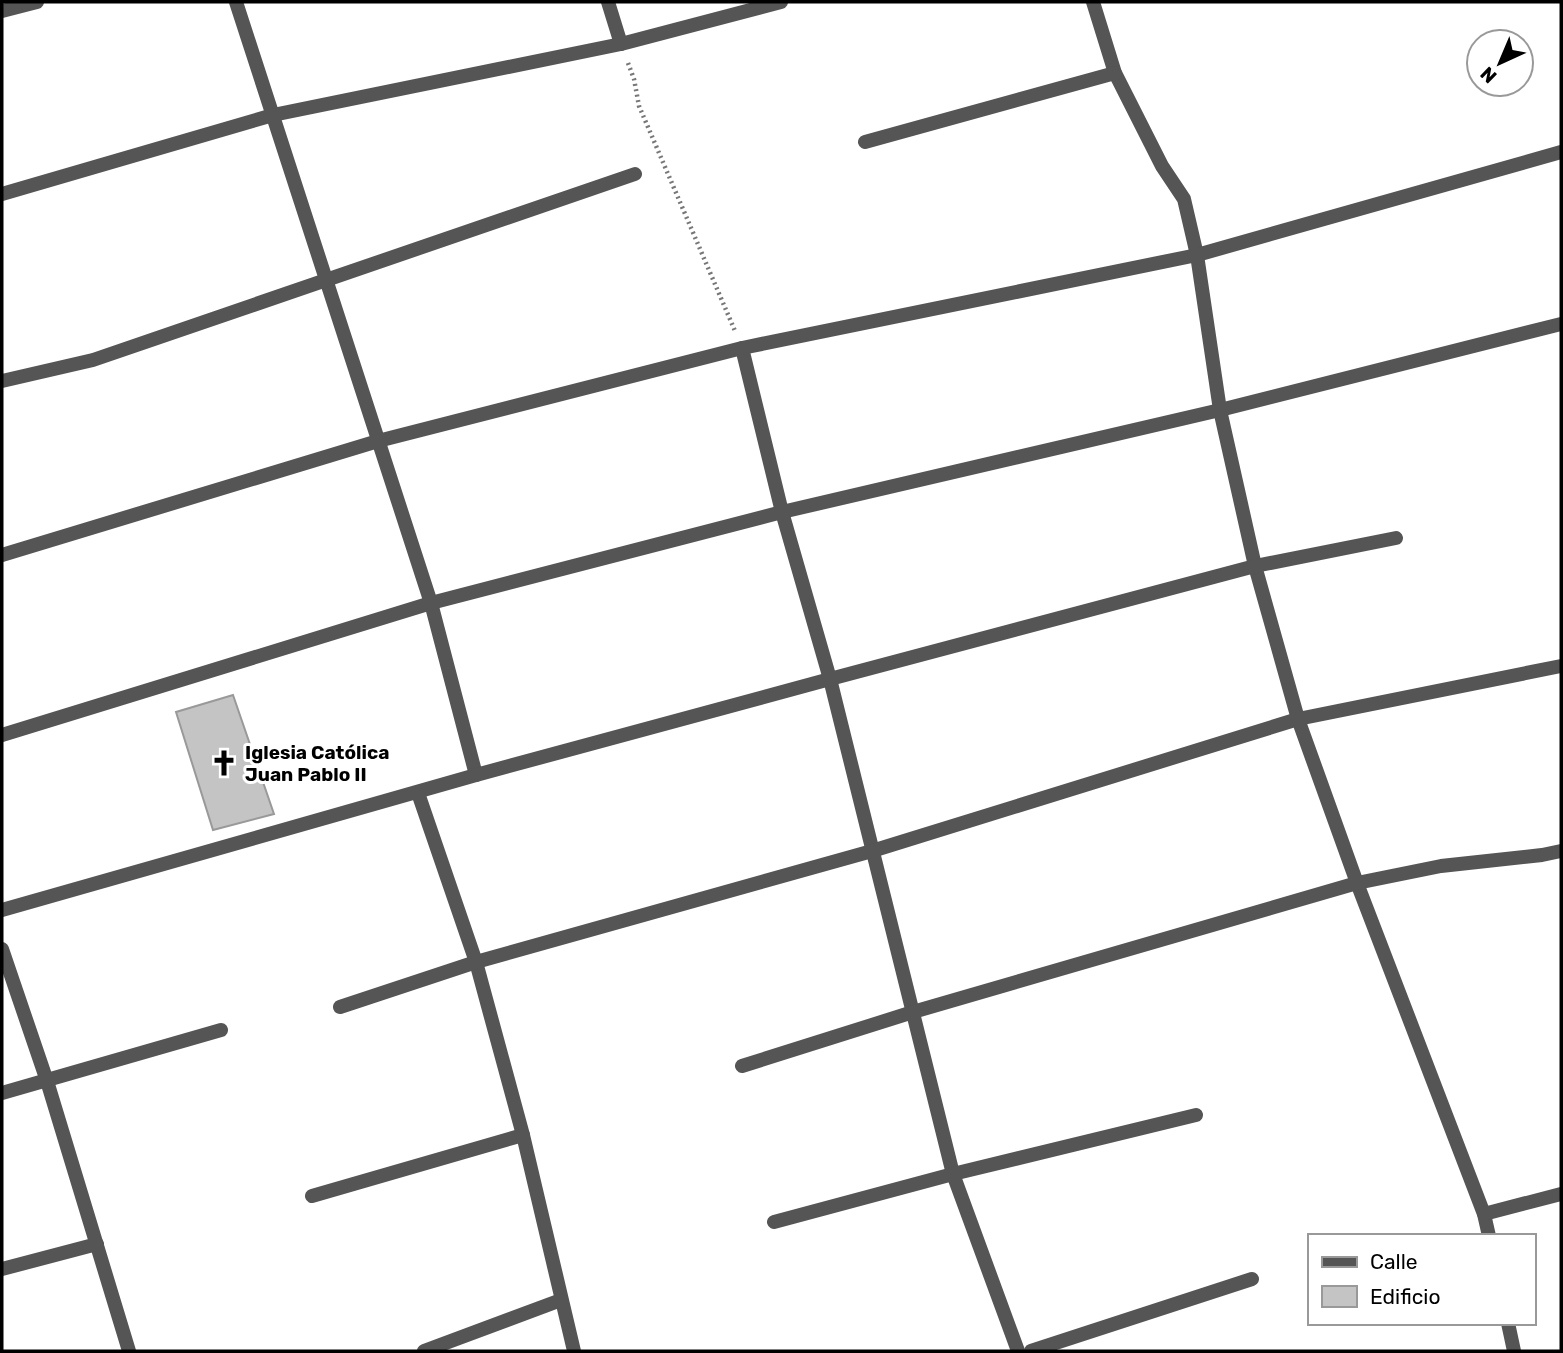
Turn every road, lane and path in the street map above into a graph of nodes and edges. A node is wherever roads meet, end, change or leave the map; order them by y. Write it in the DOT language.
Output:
graph roads {
  1 [pos="37,2"];
  2 [pos="236,2"];
  3 [pos="608,2"];
  4 [pos="781,2"];
  5 [pos="1093,2"];
  6 [pos="2,11"];
  7 [pos="621,44"];
  8 [pos="1115,73"];
  9 [pos="273,115"];
  10 [pos="865,142"];
  11 [pos="1561,152"];
  12 [pos="635,174"];
  13 [pos="2,194"];
  14 [pos="1197,255"];
  15 [pos="328,280"];
  16 [pos="1561,324"];
  17 [pos="742,348"];
  18 [pos="2,381"];
  19 [pos="1220,410"];
  20 [pos="378,441"];
  21 [pos="782,512"];
  22 [pos="1396,538"];
  23 [pos="2,555"];
  24 [pos="1255,566"];
  25 [pos="431,603"];
  26 [pos="1561,666"];
  27 [pos="830,679"];
  28 [pos="1298,719"];
  29 [pos="2,736"];
  30 [pos="476,775"];
  31 [pos="418,793"];
  32 [pos="872,851"];
  33 [pos="1561,851"];
  34 [pos="1357,883"];
  35 [pos="2,910"];
  36 [pos="2,949"];
  37 [pos="476,962"];
  38 [pos="340,1007"];
  39 [pos="913,1012"];
  40 [pos="221,1030"];
  41 [pos="742,1066"];
  42 [pos="47,1081"];
  43 [pos="2,1093"];
  44 [pos="1196,1115"];
  45 [pos="523,1135"];
  46 [pos="953,1174"];
  47 [pos="1561,1195"];
  48 [pos="312,1196"];
  49 [pos="1484,1214"];
  50 [pos="774,1222"];
  51 [pos="1489,1234"];
  52 [pos="97,1244"];
  53 [pos="2,1269"];
  54 [pos="1252,1279"];
  55 [pos="561,1300"];
  56 [pos="1508,1325"];
  57 [pos="129,1351"];
  58 [pos="424,1351"];
  59 [pos="574,1351"];
  60 [pos="1018,1351"];
  61 [pos="1031,1351"];
  62 [pos="1514,1351"];
  1 -- 6 [label="street"];
  2 -- 9 [label="street"];
  3 -- 7 [label="street"];
  4 -- 7 [label="street"];
  5 -- 8 [label="street"];
  7 -- 9 [label="street"];
  7 -- 17 [label="path"];
  8 -- 10 [label="street"];
  8 -- 14 [label="street"];
  9 -- 13 [label="street"];
  9 -- 15 [label="street"];
  11 -- 14 [label="street"];
  12 -- 15 [label="street"];
  14 -- 17 [label="street"];
  14 -- 19 [label="street"];
  15 -- 18 [label="street"];
  15 -- 20 [label="street"];
  16 -- 19 [label="street"];
  17 -- 20 [label="street"];
  17 -- 21 [label="street"];
  19 -- 21 [label="street"];
  19 -- 24 [label="street"];
  20 -- 23 [label="street"];
  20 -- 25 [label="street"];
  21 -- 25 [label="street"];
  21 -- 27 [label="street"];
  22 -- 24 [label="street"];
  24 -- 27 [label="street"];
  24 -- 28 [label="street"];
  25 -- 29 [label="street"];
  25 -- 30 [label="street"];
  26 -- 28 [label="street"];
  27 -- 30 [label="street"];
  27 -- 32 [label="street"];
  28 -- 32 [label="street"];
  28 -- 34 [label="street"];
  30 -- 31 [label="street"];
  31 -- 35 [label="street"];
  31 -- 37 [label="street"];
  32 -- 37 [label="street"];
  32 -- 39 [label="street"];
  33 -- 34 [label="street"];
  34 -- 39 [label="street"];
  34 -- 49 [label="street"];
  36 -- 42 [label="street"];
  37 -- 38 [label="street"];
  37 -- 45 [label="street"];
  39 -- 41 [label="street"];
  39 -- 46 [label="street"];
  40 -- 42 [label="street"];
  42 -- 43 [label="street"];
  42 -- 52 [label="street"];
  44 -- 46 [label="street"];
  45 -- 48 [label="street"];
  45 -- 55 [label="street"];
  46 -- 50 [label="street"];
  46 -- 60 [label="street"];
  47 -- 49 [label="street"];
  49 -- 51 [label="street"];
  52 -- 53 [label="street"];
  52 -- 57 [label="street"];
  54 -- 61 [label="street"];
  55 -- 58 [label="street"];
  55 -- 59 [label="street"];
  56 -- 62 [label="street"];
}
